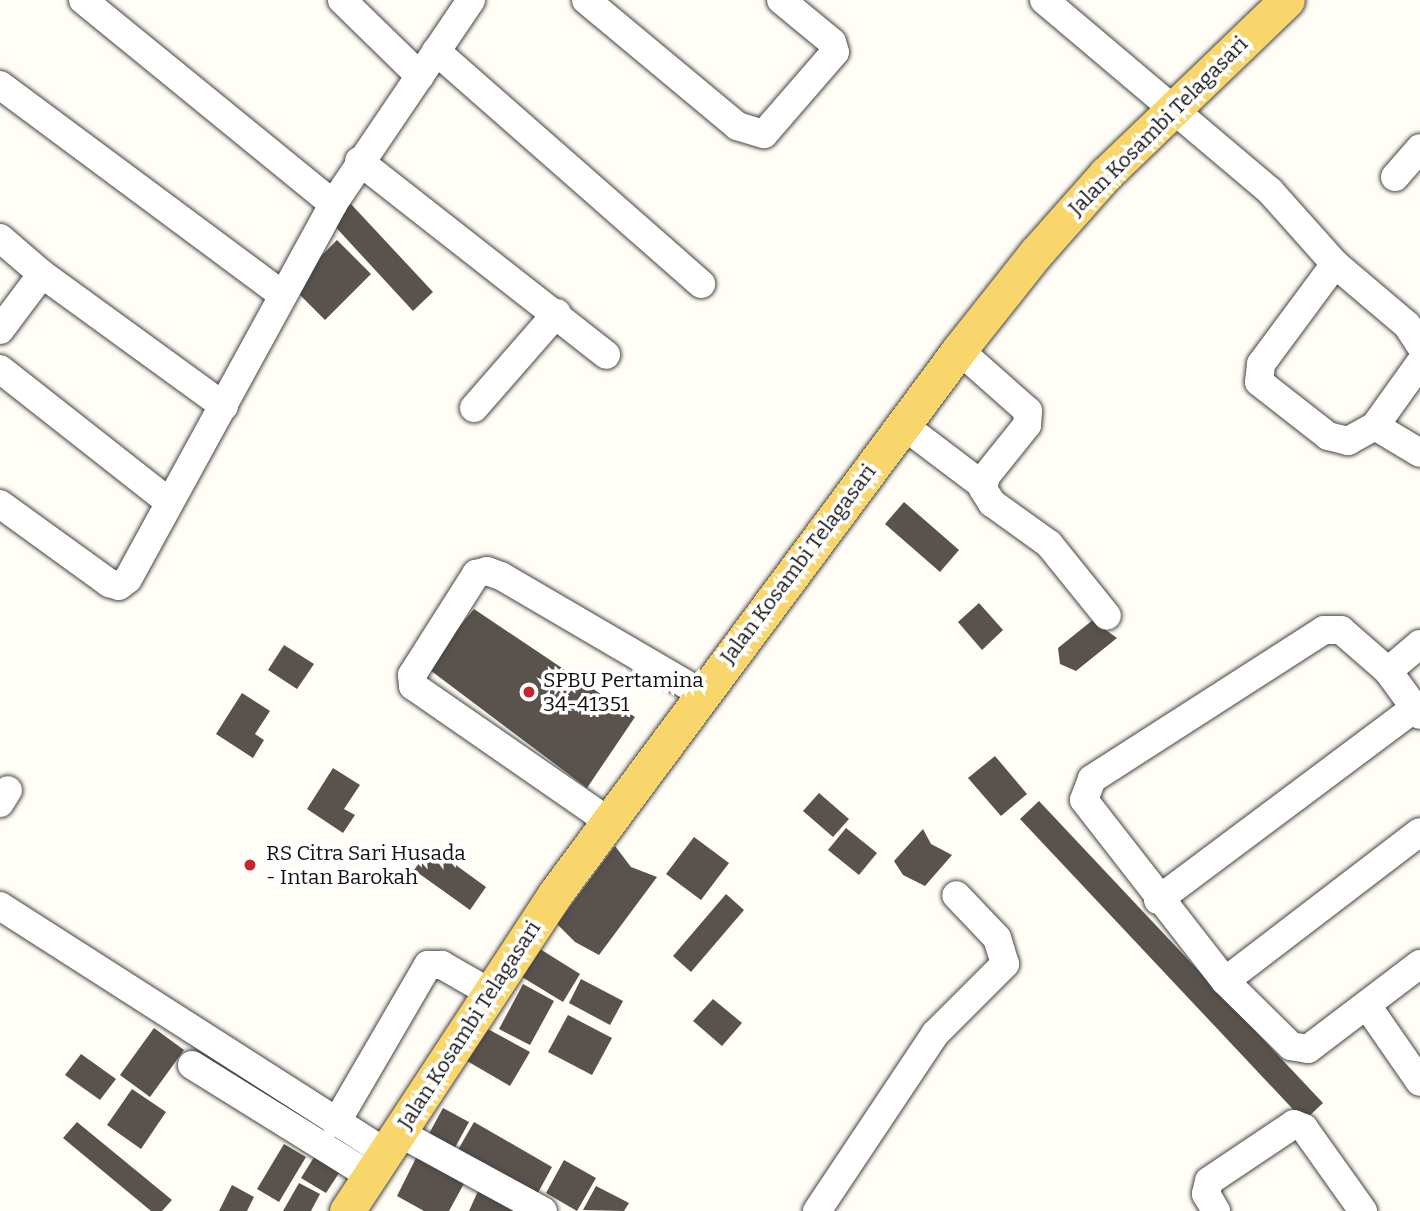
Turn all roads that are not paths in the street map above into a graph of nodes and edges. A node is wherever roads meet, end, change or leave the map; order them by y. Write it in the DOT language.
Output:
graph roads {
  1 [pos="83,0"];
  2 [pos="342,0"];
  3 [pos="471,0"];
  4 [pos="586,0"];
  5 [pos="781,0"];
  6 [pos="1044,0"];
  7 [pos="1287,0"];
  8 [pos="436,51"];
  9 [pos="420,76"];
  10 [pos="0,85"];
  11 [pos="1174,106"];
  12 [pos="1420,148"];
  13 [pos="359,161"];
  14 [pos="1395,177"];
  15 [pos="333,204"];
  16 [pos="0,238"];
  17 [pos="1335,264"];
  18 [pos="42,274"];
  19 [pos="701,284"];
  20 [pos="281,294"];
  21 [pos="557,313"];
  22 [pos="0,330"];
  23 [pos="1420,345"];
  24 [pos="959,350"];
  25 [pos="606,355"];
  26 [pos="1420,363"];
  27 [pos="0,369"];
  28 [pos="224,406"];
  29 [pos="474,408"];
  30 [pos="903,425"];
  31 [pos="1375,426"];
  32 [pos="1420,453"];
  33 [pos="981,484"];
  34 [pos="168,501"];
  35 [pos="0,504"];
  36 [pos="1107,616"];
  37 [pos="1420,644"];
  38 [pos="1388,671"];
  39 [pos="701,694"];
  40 [pos="1418,711"];
  41 [pos="608,821"];
  42 [pos="1420,832"];
  43 [pos="956,895"];
  44 [pos="1158,900"];
  45 [pos="0,906"];
  46 [pos="1420,964"];
  47 [pos="1225,981"];
  48 [pos="489,992"];
  49 [pos="1368,1007"];
  50 [pos="192,1065"];
  51 [pos="1418,1076"];
  52 [pos="336,1123"];
  53 [pos="384,1154"];
  54 [pos="347,1211"];
  55 [pos="543,1211"];
  56 [pos="817,1211"];
  57 [pos="1216,1211"];
  58 [pos="1363,1211"];
  1 -- 15 [label="street"];
  2 -- 9 [label="street"];
  3 -- 8 [label="street"];
  4 -- 5 [label="street"];
  6 -- 11 [label="street"];
  7 -- 11 [label="main road, Jalan Kosambi Telagasari"];
  8 -- 9 [label="street"];
  8 -- 19 [label="street"];
  9 -- 13 [label="street"];
  10 -- 20 [label="street"];
  11 -- 17 [label="street"];
  11 -- 24 [label="main road, Jalan Kosambi Telagasari"];
  12 -- 14 [label="street"];
  13 -- 15 [label="street"];
  13 -- 21 [label="street"];
  15 -- 20 [label="street"];
  16 -- 18 [label="street"];
  17 -- 23 [label="street"];
  17 -- 31 [label="street"];
  18 -- 22 [label="street"];
  18 -- 28 [label="street"];
  20 -- 28 [label="street"];
  21 -- 25 [label="street"];
  21 -- 29 [label="street"];
  24 -- 30 [label="main road, Jalan Kosambi Telagasari"];
  24 -- 33 [label="street"];
  26 -- 31 [label="street"];
  27 -- 34 [label="street"];
  28 -- 34 [label="street"];
  30 -- 33 [label="street"];
  30 -- 39 [label="main road, Jalan Kosambi Telagasari"];
  31 -- 32 [label="street"];
  33 -- 36 [label="street"];
  34 -- 35 [label="street"];
  37 -- 38 [label="street"];
  38 -- 40 [label="street"];
  38 -- 44 [label="street"];
  39 -- 41 [label="main road, Jalan Kosambi Telagasari"];
  39 -- 41 [label="street"];
  40 -- 44 [label="street"];
  41 -- 48 [label="main road, Jalan Kosambi Telagasari"];
  42 -- 47 [label="street"];
  43 -- 56 [label="street"];
  44 -- 47 [label="street"];
  45 -- 52 [label="street"];
  46 -- 49 [label="street"];
  47 -- 49 [label="street"];
  48 -- 52 [label="street"];
  48 -- 53 [label="main road, Jalan Kosambi Telagasari"];
  49 -- 51 [label="street"];
  50 -- 53 [label="street"];
  52 -- 53 [label="street"];
  53 -- 54 [label="main road, Jalan Kosambi Telagasari"];
  53 -- 55 [label="street"];
  57 -- 58 [label="street"];
}
